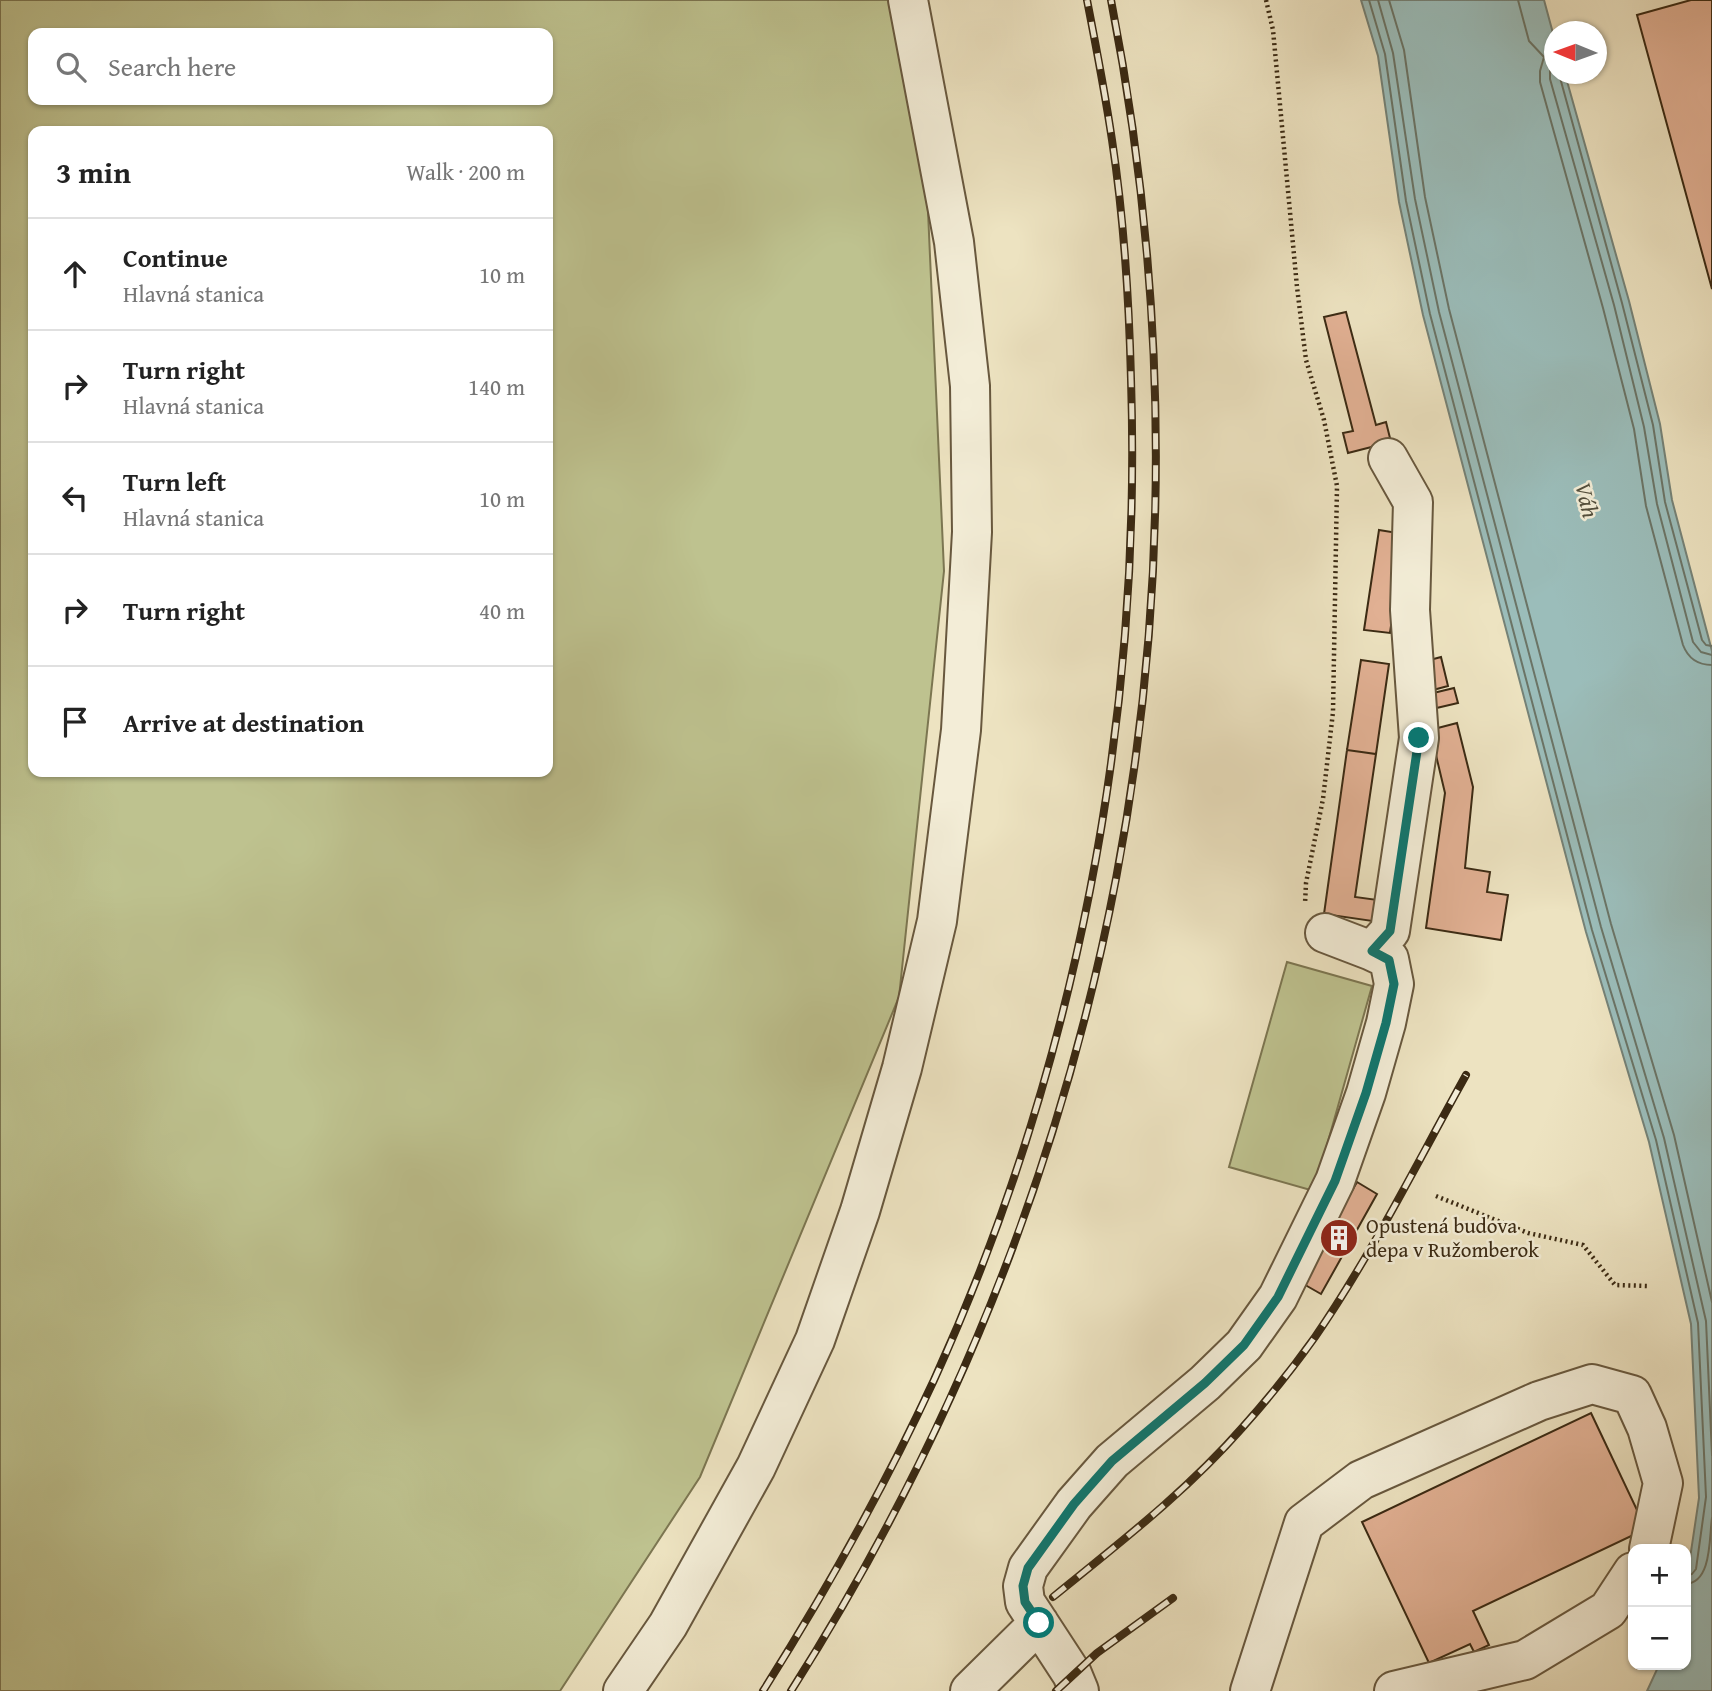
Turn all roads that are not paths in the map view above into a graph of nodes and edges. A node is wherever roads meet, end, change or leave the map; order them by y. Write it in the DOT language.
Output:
graph roads {
  1 [pos="908,0"];
  2 [pos="1388,458"];
  3 [pos="1325,933"];
  4 [pos="1372,951"];
  5 [pos="1650,1544"];
  6 [pos="1628,1580"];
  7 [pos="1039,1623"];
  8 [pos="623,1691"];
  9 [pos="970,1691"];
  10 [pos="1079,1691"];
  11 [pos="1250,1691"];
  12 [pos="1394,1691"];
  1 -- 8 [label="street"];
  2 -- 4 [label="street"];
  3 -- 4 [label="street"];
  4 -- 7 [label="street"];
  5 -- 11 [label="street"];
  6 -- 12 [label="street"];
  7 -- 9 [label="street"];
  7 -- 10 [label="street"];
}
